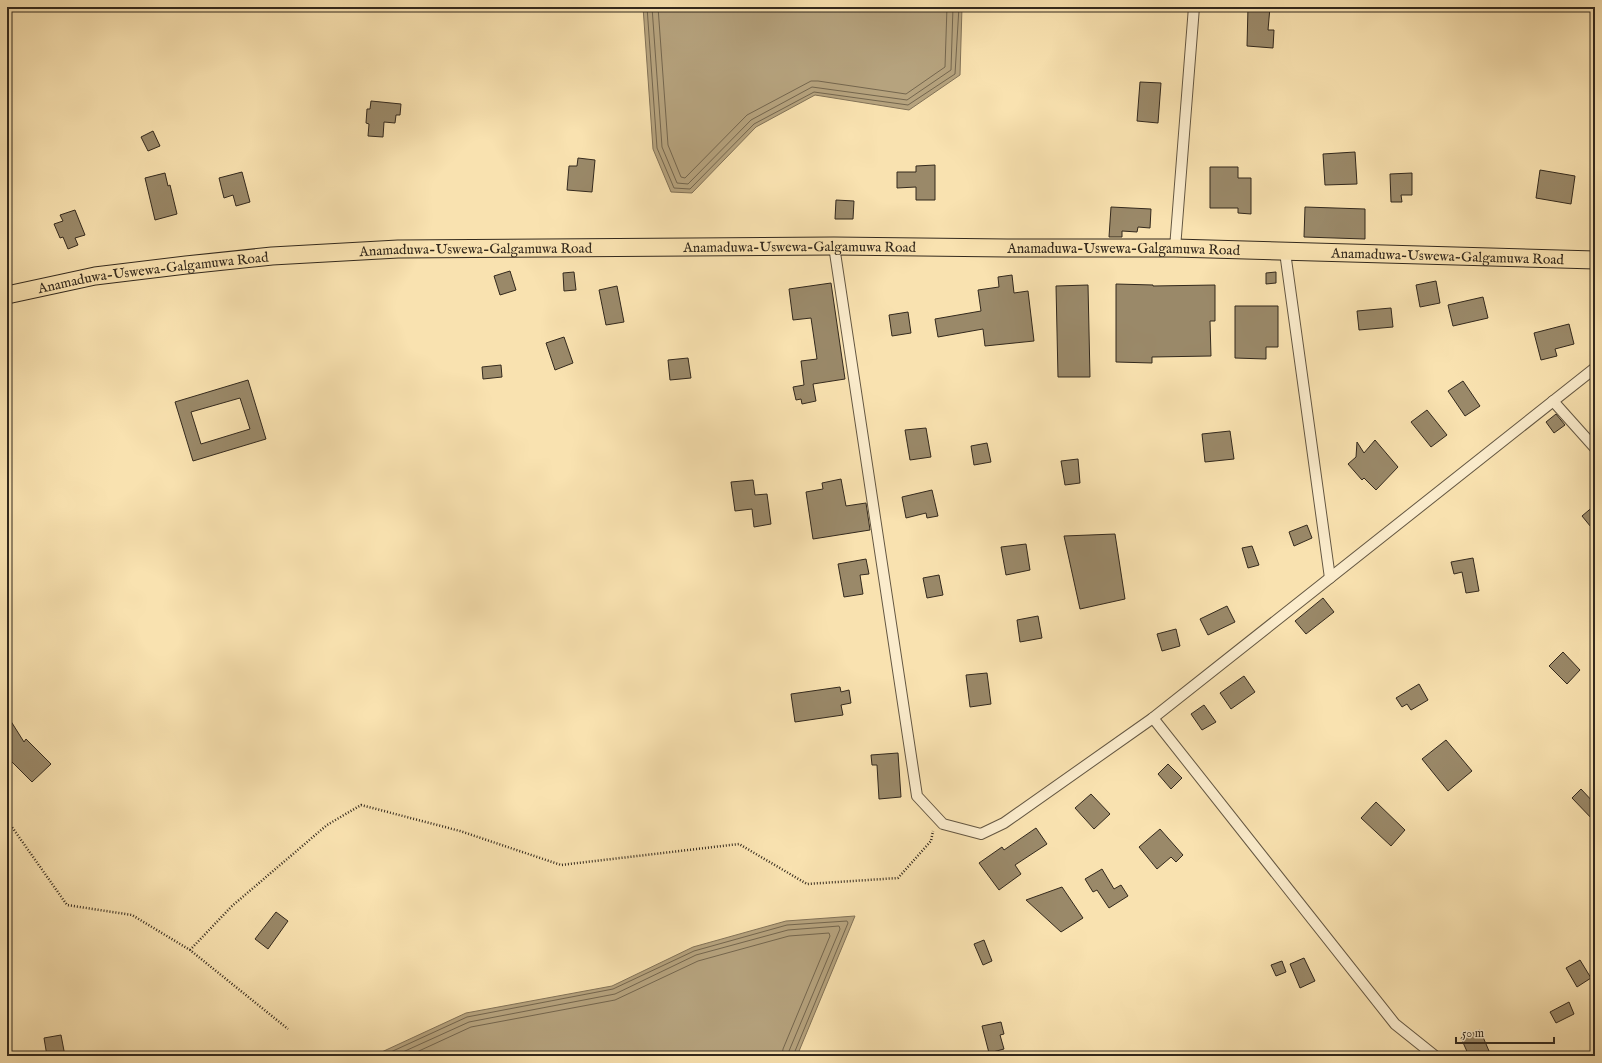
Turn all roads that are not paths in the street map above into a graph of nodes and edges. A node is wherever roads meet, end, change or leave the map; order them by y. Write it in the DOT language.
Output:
graph roads {
  1 [pos="1194,7"];
  2 [pos="834,246"];
  3 [pos="1176,248"];
  4 [pos="1285,252"];
  5 [pos="1595,260"];
  6 [pos="7,295"];
  7 [pos="1595,368"];
  8 [pos="1553,401"];
  9 [pos="1595,448"];
  10 [pos="1330,578"];
  11 [pos="1153,718"];
  12 [pos="1435,1056"];
  1 -- 3 [label="street"];
  2 -- 3 [label="main road, Anamaduwa-Uswewa-Galgamuwa Road"];
  2 -- 6 [label="main road, Anamaduwa-Uswewa-Galgamuwa Road"];
  2 -- 11 [label="street"];
  3 -- 4 [label="main road, Anamaduwa-Uswewa-Galgamuwa Road"];
  4 -- 5 [label="main road, Anamaduwa-Uswewa-Galgamuwa Road"];
  4 -- 10 [label="street"];
  7 -- 8 [label="street"];
  8 -- 9 [label="street"];
  8 -- 10 [label="street"];
  10 -- 11 [label="street"];
  11 -- 12 [label="street"];
}
